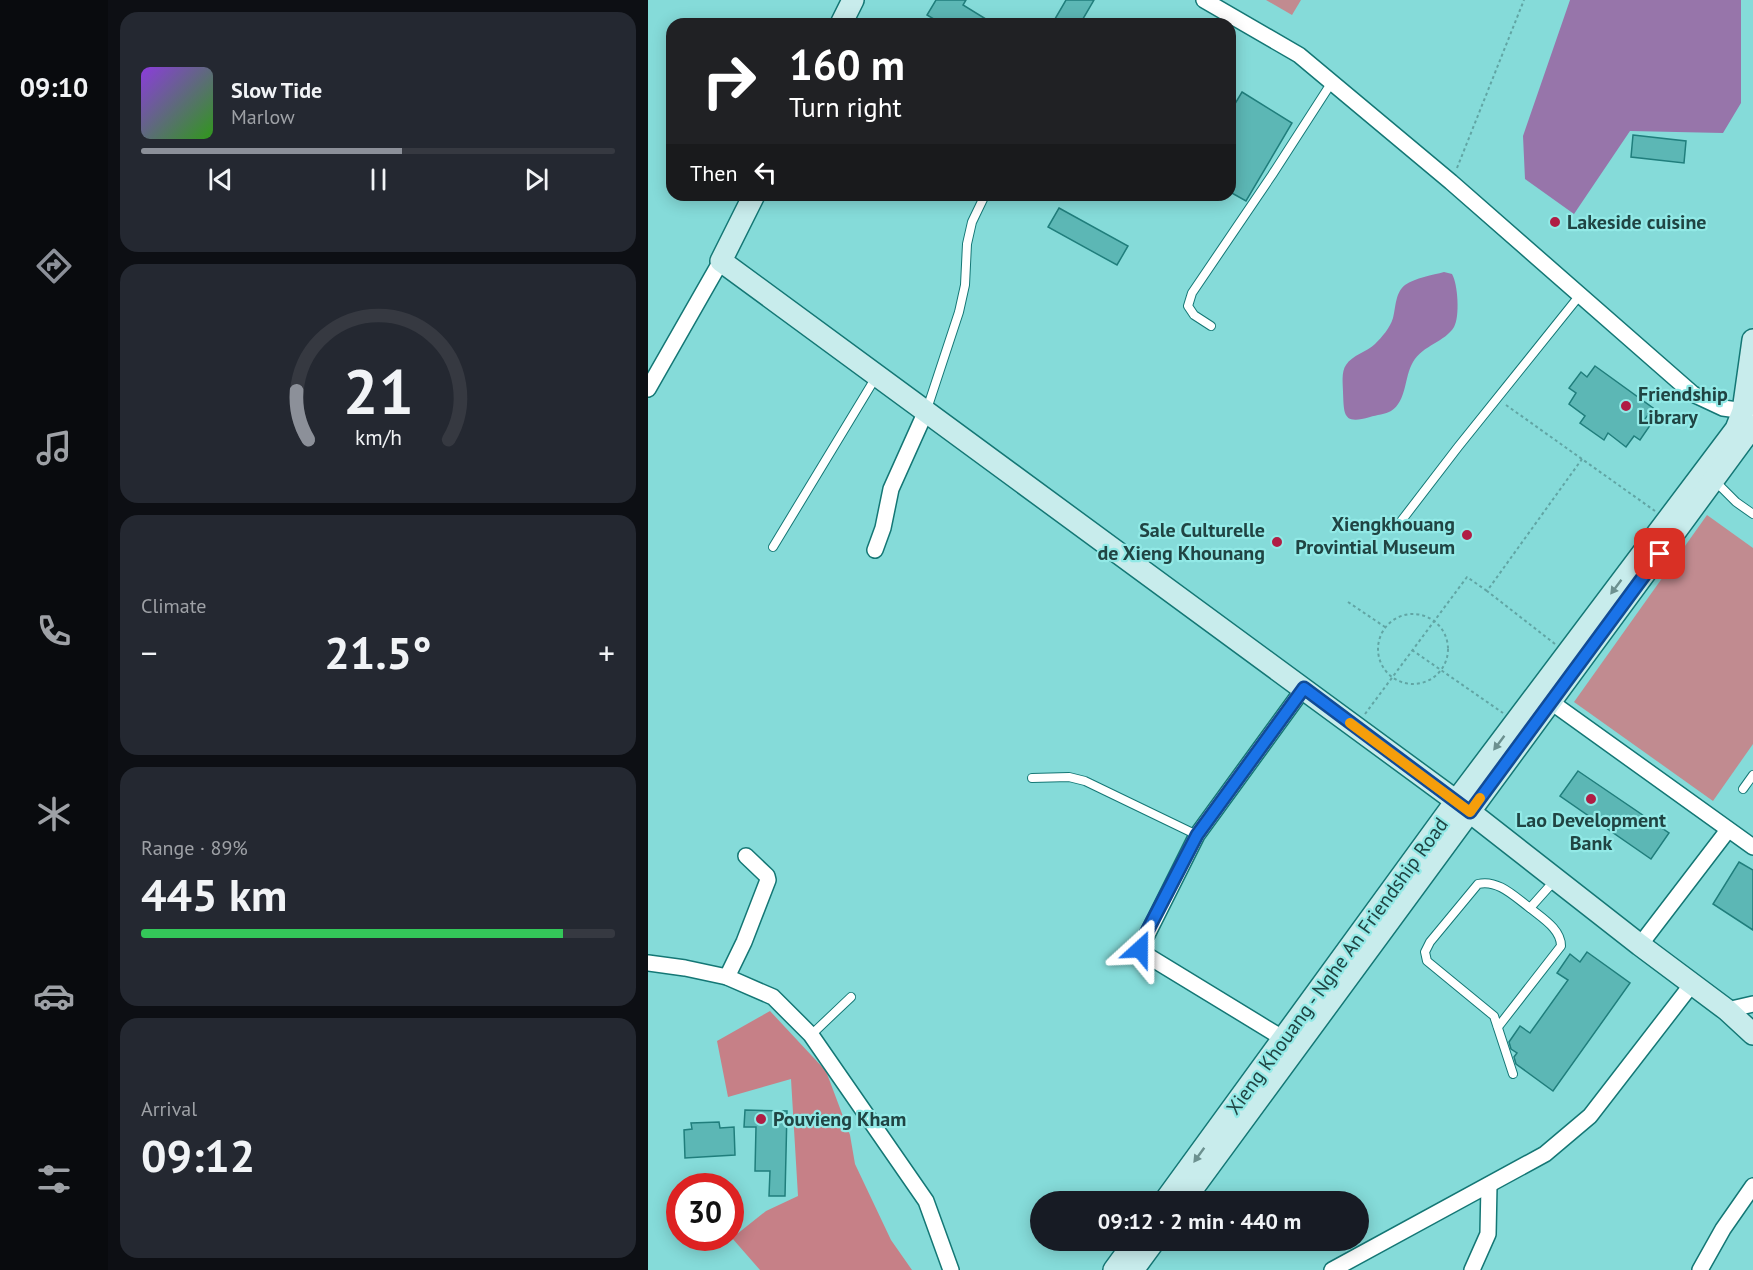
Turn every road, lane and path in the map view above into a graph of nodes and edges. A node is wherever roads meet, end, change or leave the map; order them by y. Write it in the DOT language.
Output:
graph roads {
  1 [pos="853,0"];
  2 [pos="1204,0"];
  3 [pos="1524,0"];
  4 [pos="844,18"];
  5 [pos="1235,18"];
  6 [pos="1236,19"];
  7 [pos="1332,82"];
  8 [pos="1451,182"];
  9 [pos="751,201"];
  10 [pos="982,201"];
  11 [pos="721,261"];
  12 [pos="1580,295"];
  13 [pos="1211,326"];
  14 [pos="1753,340"];
  15 [pos="877,375"];
  16 [pos="648,389"];
  17 [pos="1498,399"];
  18 [pos="926,411"];
  19 [pos="1750,416"];
  20 [pos="1582,459"];
  21 [pos="1715,481"];
  22 [pos="1753,514"];
  23 [pos="1402,520"];
  24 [pos="1667,520"];
  25 [pos="773,547"];
  26 [pos="875,550"];
  27 [pos="1486,591"];
  28 [pos="1348,602"];
  29 [pos="1434,620"];
  30 [pos="1385,627"];
  31 [pos="1412,650"];
  32 [pos="1567,653"];
  33 [pos="1441,670"];
  34 [pos="1392,677"];
  35 [pos="1304,688"];
  36 [pos="1551,702"];
  37 [pos="1515,722"];
  38 [pos="1355,727"];
  39 [pos="1753,775"];
  40 [pos="1032,778"];
  41 [pos="1743,789"];
  42 [pos="1463,806"];
  43 [pos="1728,830"];
  44 [pos="1197,835"];
  45 [pos="1753,847"];
  46 [pos="746,856"];
  47 [pos="1556,879"];
  48 [pos="1530,908"];
  49 [pos="1640,945"];
  50 [pos="648,963"];
  51 [pos="727,977"];
  52 [pos="1692,984"];
  53 [pos="851,998"];
  54 [pos="1753,1004"];
  55 [pos="1727,1010"];
  56 [pos="1498,1027"];
  57 [pos="1753,1034"];
  58 [pos="811,1035"];
  59 [pos="1284,1039"];
  60 [pos="1513,1074"];
  61 [pos="1489,1185"];
  62 [pos="1753,1186"];
  63 [pos="1172,1191"];
  64 [pos="1191,1191"];
  65 [pos="1128,1251"];
  66 [pos="1147,1251"];
  67 [pos="951,1270"];
  68 [pos="1114,1270"];
  69 [pos="1133,1270"];
  70 [pos="1332,1270"];
  71 [pos="1472,1270"];
  72 [pos="1700,1270"];
  1 -- 4 [label="street"];
  2 -- 5 [label="street"];
  3 -- 8 [label="path"];
  6 -- 7 [label="street"];
  7 -- 8 [label="street"];
  7 -- 13 [label="lane"];
  8 -- 12 [label="street"];
  9 -- 11 [label="street"];
  10 -- 18 [label="lane"];
  11 -- 15 [label="street"];
  11 -- 16 [label="street"];
  12 -- 17 [label="lane"];
  12 -- 19 [label="street"];
  14 -- 19 [label="street, Xieng Khouang - Nghe An Friendship Road"];
  15 -- 18 [label="street"];
  15 -- 25 [label="lane"];
  17 -- 20 [label="path"];
  17 -- 23 [label="lane"];
  18 -- 26 [label="street"];
  18 -- 35 [label="street"];
  19 -- 21 [label="street, Xieng Khouang - Nghe An Friendship Road"];
  19 -- 24 [label="street, Xieng Khouang - Nghe An Friendship Road"];
  20 -- 24 [label="path"];
  20 -- 27 [label="path"];
  21 -- 22 [label="lane"];
  21 -- 36 [label="street, Xieng Khouang - Nghe An Friendship Road"];
  24 -- 32 [label="street, Xieng Khouang - Nghe An Friendship Road, one-way"];
  27 -- 29 [label="path"];
  27 -- 32 [label="path"];
  28 -- 30 [label="path"];
  29 -- 30 [label="path"];
  29 -- 31 [label="path"];
  29 -- 33 [label="path"];
  30 -- 34 [label="path"];
  31 -- 33 [label="path"];
  31 -- 34 [label="path"];
  32 -- 37 [label="street, Xieng Khouang - Nghe An Friendship Road"];
  33 -- 34 [label="path"];
  33 -- 37 [label="path"];
  34 -- 38 [label="path"];
  35 -- 38 [label="street"];
  35 -- 44 [label="street"];
  36 -- 42 [label="street, Xieng Khouang - Nghe An Friendship Road"];
  36 -- 43 [label="street"];
  37 -- 42 [label="street, Xieng Khouang - Nghe An Friendship Road, one-way"];
  38 -- 42 [label="street"];
  39 -- 41 [label="lane"];
  40 -- 44 [label="lane"];
  42 -- 47 [label="street"];
  42 -- 59 [label="street, Xieng Khouang - Nghe An Friendship Road"];
  42 -- 64 [label="street, Xieng Khouang - Nghe An Friendship Road"];
  43 -- 45 [label="street"];
  43 -- 49 [label="street"];
  44 -- 59 [label="street"];
  46 -- 51 [label="street"];
  47 -- 48 [label="lane"];
  47 -- 49 [label="street"];
  48 -- 56 [label="lane"];
  48 -- 56 [label="lane"];
  49 -- 52 [label="street"];
  50 -- 51 [label="street"];
  51 -- 58 [label="street"];
  52 -- 55 [label="street"];
  52 -- 61 [label="street"];
  53 -- 58 [label="lane"];
  54 -- 55 [label="street"];
  55 -- 57 [label="street"];
  56 -- 60 [label="lane"];
  58 -- 67 [label="street"];
  59 -- 63 [label="street, Xieng Khouang - Nghe An Friendship Road, one-way"];
  61 -- 70 [label="street"];
  61 -- 71 [label="street"];
  62 -- 72 [label="street"];
  65 -- 68 [label="street"];
  66 -- 69 [label="street"];
}
